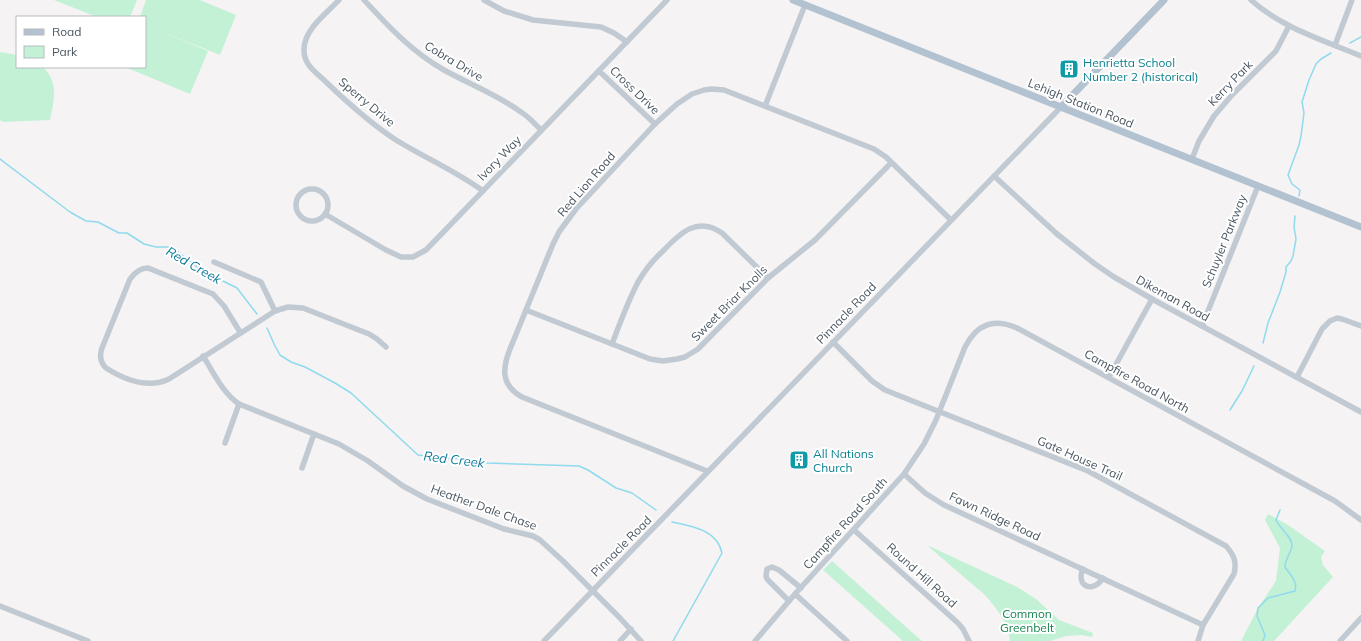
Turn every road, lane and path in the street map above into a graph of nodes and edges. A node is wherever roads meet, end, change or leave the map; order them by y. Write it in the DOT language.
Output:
graph roads {
  1 [pos="339,0"];
  2 [pos="364,0"];
  3 [pos="484,0"];
  4 [pos="667,0"];
  5 [pos="793,0"];
  6 [pos="1164,0"];
  7 [pos="1251,0"];
  8 [pos="1352,0"];
  9 [pos="805,5"];
  10 [pos="1289,26"];
  11 [pos="627,42"];
  12 [pos="1335,45"];
  13 [pos="1361,56"];
  14 [pos="599,71"];
  15 [pos="765,106"];
  16 [pos="1061,107"];
  17 [pos="655,124"];
  18 [pos="541,130"];
  19 [pos="1192,159"];
  20 [pos="891,163"];
  21 [pos="994,176"];
  22 [pos="1258,186"];
  23 [pos="483,191"];
  24 [pos="325,214"];
  25 [pos="951,220"];
  26 [pos="1361,227"];
  27 [pos="214,262"];
  28 [pos="768,278"];
  29 [pos="1152,299"];
  30 [pos="526,310"];
  31 [pos="275,311"];
  32 [pos="1202,326"];
  33 [pos="1361,326"];
  34 [pos="240,332"];
  35 [pos="833,342"];
  36 [pos="612,344"];
  37 [pos="386,347"];
  38 [pos="203,356"];
  39 [pos="1109,377"];
  40 [pos="1297,377"];
  41 [pos="239,404"];
  42 [pos="939,411"];
  43 [pos="1361,412"];
  44 [pos="314,434"];
  45 [pos="225,443"];
  46 [pos="302,468"];
  47 [pos="707,471"];
  48 [pos="904,474"];
  49 [pos="1361,520"];
  50 [pos="854,530"];
  51 [pos="1083,569"];
  52 [pos="1103,578"];
  53 [pos="801,588"];
  54 [pos="592,591"];
  55 [pos="795,594"];
  56 [pos="789,601"];
  57 [pos="0,606"];
  58 [pos="1361,618"];
  59 [pos="1203,625"];
  60 [pos="631,629"];
  61 [pos="88,641"];
  62 [pos="544,641"];
  63 [pos="620,641"];
  64 [pos="641,641"];
  65 [pos="755,641"];
  66 [pos="847,641"];
  67 [pos="969,641"];
  68 [pos="1198,641"];
  69 [pos="1340,641"];
  1 -- 23 [label="street, Sperry Drive"];
  2 -- 18 [label="street, Cobra Drive"];
  3 -- 11 [label="street"];
  4 -- 11 [label="street, Ivory Way"];
  5 -- 9 [label="main road, Lehigh Station Road"];
  6 -- 16 [label="main road, Pinnacle Road"];
  7 -- 10 [label="street"];
  8 -- 12 [label="street"];
  9 -- 15 [label="street"];
  9 -- 16 [label="main road, Lehigh Station Road"];
  10 -- 12 [label="street"];
  10 -- 19 [label="street, Kerry Park"];
  11 -- 14 [label="street, Ivory Way"];
  12 -- 13 [label="street"];
  14 -- 17 [label="street, Cross Drive"];
  14 -- 18 [label="street, Ivory Way"];
  15 -- 17 [label="street, Red Lion Road"];
  15 -- 20 [label="street, Red Lion Road"];
  16 -- 19 [label="main road, Lehigh Station Road"];
  16 -- 21 [label="street, Pinnacle Road"];
  17 -- 30 [label="street, Red Lion Road"];
  18 -- 23 [label="street, Ivory Way"];
  19 -- 22 [label="main road, Lehigh Station Road"];
  20 -- 25 [label="street, Red Lion Road"];
  20 -- 28 [label="street, Sweet Briar Knolls"];
  21 -- 25 [label="street, Pinnacle Road"];
  21 -- 29 [label="street, Dikeman Road"];
  22 -- 26 [label="main road, Lehigh Station Road"];
  22 -- 32 [label="street, Schuyler Parkway"];
  23 -- 24 [label="street, Ivory Way"];
  24 -- 24 [label="street"];
  25 -- 35 [label="street, Pinnacle Road"];
  27 -- 31 [label="street"];
  28 -- 36 [label="street, Sweet Briar Knolls"];
  28 -- 36 [label="street"];
  29 -- 32 [label="street, Dikeman Road"];
  29 -- 39 [label="street"];
  30 -- 36 [label="street, Sweet Briar Knolls"];
  30 -- 47 [label="street, Red Lion Road"];
  31 -- 34 [label="street"];
  31 -- 37 [label="street"];
  32 -- 40 [label="street, Dikeman Road"];
  33 -- 40 [label="street"];
  34 -- 38 [label="street"];
  34 -- 38 [label="street"];
  35 -- 42 [label="street, Gate House Trail"];
  35 -- 47 [label="street, Pinnacle Road"];
  38 -- 41 [label="street, Heather Dale Chase"];
  39 -- 42 [label="street, Campfire Road North"];
  39 -- 49 [label="street, Campfire Road North"];
  40 -- 43 [label="street, Dikeman Road"];
  41 -- 44 [label="street, Heather Dale Chase"];
  41 -- 45 [label="street"];
  42 -- 48 [label="street, Campfire Road South"];
  42 -- 59 [label="street, Gate House Trail"];
  44 -- 46 [label="street"];
  44 -- 54 [label="street, Heather Dale Chase"];
  47 -- 54 [label="street, Pinnacle Road"];
  48 -- 50 [label="street, Campfire Road South"];
  48 -- 51 [label="street, Fawn Ridge Road"];
  50 -- 53 [label="street, Campfire Road South"];
  50 -- 67 [label="street, Round Hill Road"];
  51 -- 52 [label="street, Fawn Ridge Road"];
  51 -- 52 [label="street"];
  52 -- 59 [label="street, Fawn Ridge Road"];
  53 -- 55 [label="street, Campfire Road South"];
  53 -- 56 [label="street"];
  54 -- 60 [label="street, Heather Dale Chase"];
  54 -- 62 [label="street, Pinnacle Road"];
  55 -- 56 [label="street, Campfire Road South"];
  55 -- 66 [label="street"];
  56 -- 65 [label="street, Campfire Road South"];
  57 -- 61 [label="street"];
  58 -- 69 [label="street"];
  59 -- 68 [label="street, Gate House Trail"];
  60 -- 63 [label="street"];
  60 -- 64 [label="street, Heather Dale Chase"];
}
